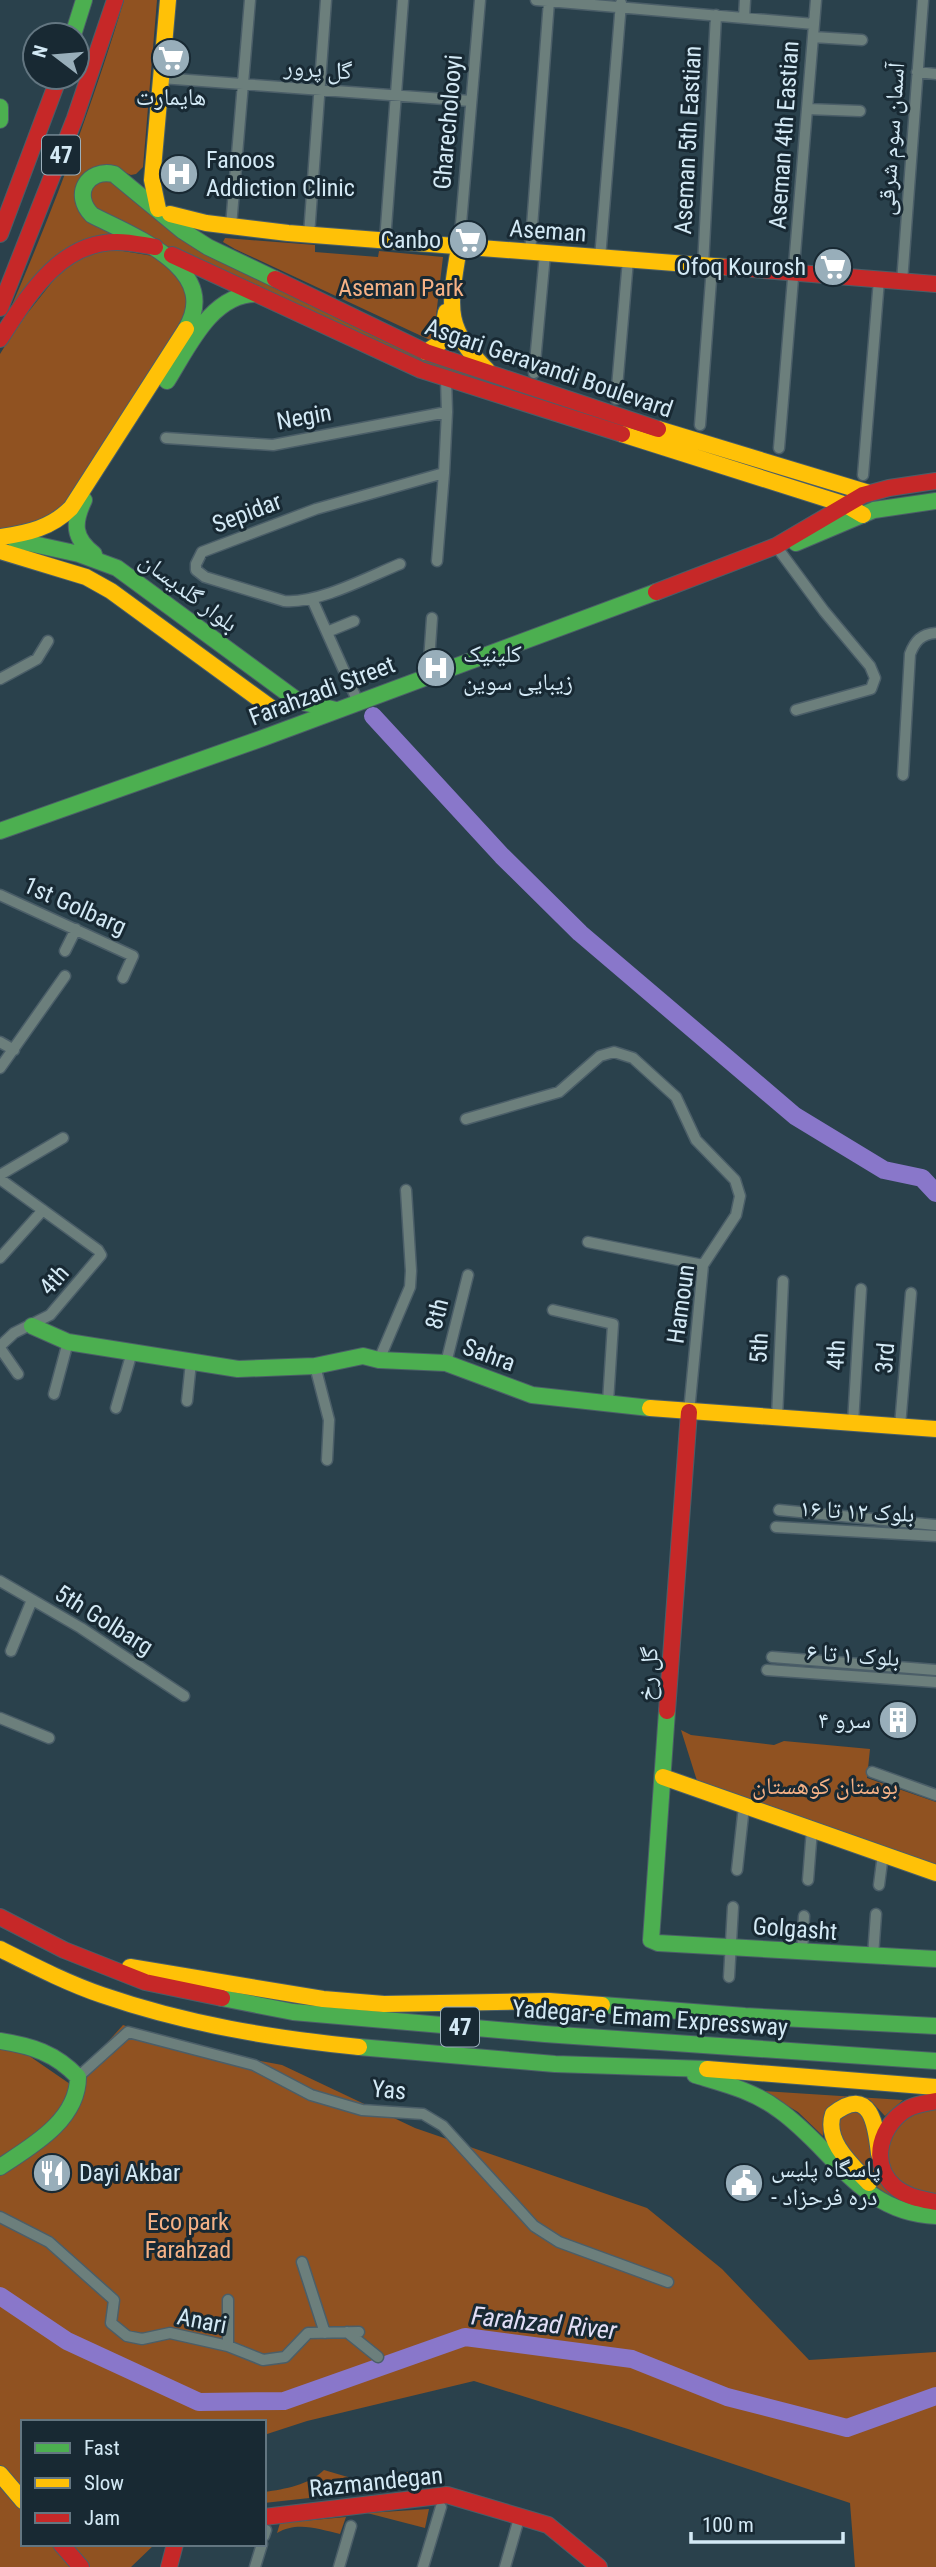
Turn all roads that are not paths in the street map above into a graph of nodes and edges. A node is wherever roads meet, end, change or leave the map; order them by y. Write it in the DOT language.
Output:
graph roads {
  1 [pos="70,0"];
  2 [pos="85,0"];
  3 [pos="115,0"];
  4 [pos="168,0"];
  5 [pos="250,0"];
  6 [pos="326,0"];
  7 [pos="403,0"];
  8 [pos="480,0"];
  9 [pos="536,0"];
  10 [pos="698,0"];
  11 [pos="745,0"];
  12 [pos="816,0"];
  13 [pos="923,0"];
  14 [pos="549,1"];
  15 [pos="592,2"];
  16 [pos="620,4"];
  17 [pos="697,14"];
  18 [pos="716,15"];
  19 [pos="744,18"];
  20 [pos="64,21"];
  21 [pos="78,21"];
  22 [pos="814,24"];
  23 [pos="813,37"];
  24 [pos="862,40"];
  25 [pos="917,72"];
  26 [pos="936,74"];
  27 [pos="161,78"];
  28 [pos="243,85"];
  29 [pos="320,90"];
  30 [pos="51,91"];
  31 [pos="54,91"];
  32 [pos="396,96"];
  33 [pos="471,101"];
  34 [pos="0,107"];
  35 [pos="807,109"];
  36 [pos="48,111"];
  37 [pos="860,111"];
  38 [pos="0,120"];
  39 [pos="156,143"];
  40 [pos="114,174"];
  41 [pos="158,209"];
  42 [pos="231,226"];
  43 [pos="0,233"];
  44 [pos="309,234"];
  45 [pos="385,241"];
  46 [pos="155,247"];
  47 [pos="457,247"];
  48 [pos="538,253"];
  49 [pos="223,255"];
  50 [pos="600,258"];
  51 [pos="628,260"];
  52 [pos="707,267"];
  53 [pos="795,273"];
  54 [pos="879,280"];
  55 [pos="902,282"];
  56 [pos="936,284"];
  57 [pos="256,294"];
  58 [pos="0,308"];
  59 [pos="0,339"];
  60 [pos="426,352"];
  61 [pos="534,373"];
  62 [pos="491,374"];
  63 [pos="446,379"];
  64 [pos="616,399"];
  65 [pos="447,412"];
  66 [pos="700,425"];
  67 [pos="166,438"];
  68 [pos="779,448"];
  69 [pos="777,466"];
  70 [pos="444,473"];
  71 [pos="863,475"];
  72 [pos="936,481"];
  73 [pos="773,482"];
  74 [pos="799,492"];
  75 [pos="869,493"];
  76 [pos="936,501"];
  77 [pos="846,505"];
  78 [pos="863,515"];
  79 [pos="807,527"];
  80 [pos="0,541"];
  81 [pos="776,545"];
  82 [pos="437,561"];
  83 [pos="400,564"];
  84 [pos="111,565"];
  85 [pos="312,599"];
  86 [pos="432,618"];
  87 [pos="354,621"];
  88 [pos="327,632"];
  89 [pos="936,633"];
  90 [pos="48,641"];
  91 [pos="428,675"];
  92 [pos="0,679"];
  93 [pos="283,690"];
  94 [pos="358,702"];
  95 [pos="270,707"];
  96 [pos="338,710"];
  97 [pos="796,710"];
  98 [pos="263,738"];
  99 [pos="903,775"];
  100 [pos="0,831"];
  101 [pos="0,895"];
  102 [pos="76,929"];
  103 [pos="65,951"];
  104 [pos="65,976"];
  105 [pos="122,978"];
  106 [pos="0,1042"];
  107 [pos="14,1050"];
  108 [pos="0,1068"];
  109 [pos="466,1119"];
  110 [pos="63,1138"];
  111 [pos="0,1177"];
  112 [pos="406,1190"];
  113 [pos="43,1210"];
  114 [pos="588,1242"];
  115 [pos="0,1258"];
  116 [pos="703,1265"];
  117 [pos="468,1275"];
  118 [pos="783,1281"];
  119 [pos="861,1289"];
  120 [pos="911,1293"];
  121 [pos="553,1310"];
  122 [pos="32,1326"];
  123 [pos="68,1342"];
  124 [pos="0,1347"];
  125 [pos="132,1352"];
  126 [pos="379,1360"];
  127 [pos="191,1362"];
  128 [pos="446,1363"];
  129 [pos="315,1366"];
  130 [pos="18,1374"];
  131 [pos="54,1394"];
  132 [pos="187,1401"];
  133 [pos="608,1402"];
  134 [pos="116,1408"];
  135 [pos="689,1412"];
  136 [pos="777,1418"];
  137 [pos="853,1423"];
  138 [pos="900,1426"];
  139 [pos="936,1429"];
  140 [pos="327,1460"];
  141 [pos="779,1510"];
  142 [pos="936,1525"];
  143 [pos="776,1527"];
  144 [pos="936,1536"];
  145 [pos="0,1581"];
  146 [pos="32,1600"];
  147 [pos="10,1651"];
  148 [pos="772,1657"];
  149 [pos="767,1670"];
  150 [pos="936,1670"];
  151 [pos="936,1682"];
  152 [pos="184,1696"];
  153 [pos="0,1717"];
  154 [pos="49,1738"];
  155 [pos="872,1772"];
  156 [pos="663,1777"];
  157 [pos="936,1794"];
  158 [pos="744,1806"];
  159 [pos="812,1829"];
  160 [pos="883,1854"];
  161 [pos="737,1870"];
  162 [pos="936,1873"];
  163 [pos="808,1880"];
  164 [pos="879,1885"];
  165 [pos="733,1907"];
  166 [pos="876,1914"];
  167 [pos="804,1916"];
  168 [pos="0,1917"];
  169 [pos="651,1940"];
  170 [pos="730,1948"];
  171 [pos="0,1949"];
  172 [pos="802,1953"];
  173 [pos="873,1956"];
  174 [pos="936,1959"];
  175 [pos="88,1961"];
  176 [pos="729,1977"];
  177 [pos="936,2026"];
  178 [pos="0,2041"];
  179 [pos="936,2061"];
  180 [pos="669,2068"];
  181 [pos="78,2077"];
  182 [pos="936,2087"];
  183 [pos="936,2101"];
  184 [pos="879,2154"];
  185 [pos="0,2166"];
  186 [pos="936,2202"];
  187 [pos="895,2205"];
  188 [pos="936,2216"];
  189 [pos="0,2217"];
  190 [pos="302,2262"];
  191 [pos="668,2281"];
  192 [pos="228,2300"];
  193 [pos="347,2332"];
  194 [pos="359,2332"];
  195 [pos="325,2333"];
  196 [pos="228,2346"];
  197 [pos="377,2357"];
  198 [pos="0,2474"];
  199 [pos="21,2499"];
  200 [pos="440,2507"];
  201 [pos="520,2515"];
  202 [pos="351,2526"];
  203 [pos="266,2527"];
  204 [pos="63,2546"];
  205 [pos="175,2546"];
  206 [pos="261,2546"];
  207 [pos="592,2564"];
  208 [pos="81,2567"];
  209 [pos="169,2567"];
  210 [pos="255,2567"];
  211 [pos="339,2567"];
  212 [pos="423,2567"];
  213 [pos="505,2567"];
  1 -- 20 [label="main road"];
  2 -- 21 [label="main road"];
  3 -- 58 [label="main road, 47"];
  4 -- 27 [label="main road"];
  5 -- 28 [label="street"];
  6 -- 29 [label="street"];
  7 -- 32 [label="street"];
  8 -- 33 [label="street, Gharecholooyi"];
  9 -- 14 [label="street"];
  10 -- 17 [label="street"];
  11 -- 19 [label="street"];
  12 -- 22 [label="street, Aseman 4th Eastian"];
  13 -- 25 [label="street, آسمان سوم شرقی"];
  14 -- 15 [label="street"];
  14 -- 48 [label="street"];
  15 -- 16 [label="street"];
  16 -- 17 [label="street"];
  16 -- 50 [label="street"];
  17 -- 18 [label="street"];
  18 -- 19 [label="street"];
  18 -- 52 [label="street, Aseman 5th Eastian"];
  19 -- 22 [label="street"];
  22 -- 23 [label="street, Aseman 4th Eastian"];
  23 -- 24 [label="street"];
  23 -- 35 [label="street, Aseman 4th Eastian"];
  25 -- 26 [label="street"];
  25 -- 55 [label="street, آسمان سوم شرقی"];
  27 -- 28 [label="street, گل پرور"];
  27 -- 39 [label="main road"];
  28 -- 29 [label="street, گل پرور"];
  28 -- 42 [label="street"];
  29 -- 32 [label="street, گل پرور"];
  29 -- 44 [label="street"];
  30 -- 36 [label="main road"];
  31 -- 36 [label="main road, 47"];
  32 -- 33 [label="street, گل پرور"];
  32 -- 45 [label="street"];
  33 -- 47 [label="street, Gharecholooyi"];
  34 -- 38 [label="main road"];
  35 -- 37 [label="street"];
  35 -- 53 [label="street, Aseman 4th Eastian"];
  36 -- 43 [label="main road, 47"];
  39 -- 40 [label="main road"];
  39 -- 41 [label="main road"];
  40 -- 41 [label="main road, Asgari Geravandi Boulevard"];
  40 -- 46 [label="main road"];
  41 -- 42 [label="main road, Aseman"];
  41 -- 49 [label="main road, Asgari Geravandi Boulevard"];
  42 -- 44 [label="main road, Aseman"];
  42 -- 49 [label="main road"];
  44 -- 45 [label="main road, Aseman"];
  45 -- 47 [label="main road, Aseman"];
  46 -- 57 [label="main road, Asgari Geravandi Boulevard"];
  46 -- 59 [label="main road"];
  46 -- 80 [label="main road"];
  47 -- 48 [label="main road, Aseman"];
  47 -- 60 [label="main road"];
  47 -- 62 [label="main road"];
  48 -- 50 [label="main road, Aseman"];
  48 -- 61 [label="street"];
  49 -- 60 [label="main road, Asgari Geravandi Boulevard"];
  50 -- 51 [label="main road, Aseman"];
  51 -- 52 [label="main road, Aseman"];
  51 -- 64 [label="street"];
  52 -- 53 [label="main road, Aseman"];
  52 -- 66 [label="street, Aseman 5th Eastian"];
  53 -- 54 [label="main road, Aseman"];
  53 -- 68 [label="street, Aseman 4th Eastian"];
  54 -- 55 [label="main road, Aseman"];
  54 -- 71 [label="street"];
  55 -- 56 [label="main road, Aseman"];
  57 -- 63 [label="main road, Asgari Geravandi Boulevard"];
  57 -- 84 [label="main road"];
  60 -- 62 [label="main road, Asgari Geravandi Boulevard"];
  62 -- 69 [label="main road, Asgari Geravandi Boulevard"];
  63 -- 65 [label="street"];
  63 -- 73 [label="main road, Asgari Geravandi Boulevard"];
  65 -- 67 [label="street, Negin"];
  65 -- 70 [label="street"];
  69 -- 73 [label="main road"];
  69 -- 75 [label="main road, Asgari Geravandi Boulevard"];
  70 -- 82 [label="street"];
  70 -- 85 [label="street, Sepidar"];
  72 -- 75 [label="main road"];
  73 -- 74 [label="main road, Asgari Geravandi Boulevard"];
  74 -- 77 [label="main road, Asgari Geravandi Boulevard"];
  74 -- 79 [label="main road"];
  75 -- 77 [label="main road"];
  76 -- 78 [label="main road"];
  77 -- 78 [label="main road, Asgari Geravandi Boulevard"];
  77 -- 79 [label="main road"];
  78 -- 81 [label="main road"];
  79 -- 81 [label="main road"];
  80 -- 84 [label="main road, بلوار گلدیسان"];
  80 -- 95 [label="main road, بلوار گلدیسان"];
  81 -- 91 [label="main road, Farahzadi Street"];
  81 -- 97 [label="street"];
  83 -- 85 [label="street"];
  84 -- 93 [label="main road, بلوار گلدیسان"];
  85 -- 88 [label="street"];
  86 -- 91 [label="street"];
  87 -- 88 [label="street"];
  88 -- 94 [label="street"];
  89 -- 99 [label="street"];
  90 -- 92 [label="street"];
  91 -- 94 [label="main road, Farahzadi Street"];
  93 -- 95 [label="main road"];
  93 -- 96 [label="main road, بلوار گلدیسان"];
  94 -- 96 [label="main road, Farahzadi Street"];
  95 -- 98 [label="main road"];
  96 -- 98 [label="main road, Farahzadi Street"];
  98 -- 100 [label="main road, Farahzadi Street"];
  101 -- 102 [label="street, 1st Golbarg"];
  102 -- 103 [label="street"];
  102 -- 105 [label="street, 1st Golbarg"];
  104 -- 107 [label="street"];
  106 -- 107 [label="street"];
  107 -- 108 [label="street"];
  109 -- 116 [label="street, Hamoun"];
  110 -- 111 [label="street"];
  111 -- 113 [label="street"];
  112 -- 126 [label="street"];
  113 -- 115 [label="street"];
  113 -- 122 [label="street, 4th"];
  114 -- 116 [label="street"];
  116 -- 135 [label="street, Hamoun"];
  117 -- 128 [label="street, 8th"];
  118 -- 136 [label="street, 5th"];
  119 -- 137 [label="street, 4th"];
  120 -- 138 [label="street, 3rd"];
  121 -- 133 [label="street"];
  122 -- 123 [label="main road, Sahra"];
  122 -- 124 [label="street, 4th"];
  123 -- 125 [label="main road, Sahra"];
  123 -- 131 [label="street"];
  124 -- 130 [label="street"];
  125 -- 127 [label="main road, Sahra"];
  125 -- 134 [label="street"];
  126 -- 128 [label="main road, Sahra"];
  126 -- 129 [label="main road, Sahra"];
  127 -- 129 [label="main road, Sahra"];
  127 -- 132 [label="street"];
  128 -- 133 [label="main road, Sahra"];
  129 -- 140 [label="street"];
  133 -- 135 [label="main road, Sahra"];
  135 -- 136 [label="main road, Sahra"];
  135 -- 156 [label="main road, گل رخ"];
  136 -- 137 [label="main road, Sahra"];
  137 -- 138 [label="main road, Sahra"];
  138 -- 139 [label="main road, Sahra"];
  141 -- 142 [label="street"];
  143 -- 144 [label="street, بلوک ۱۲ تا ۱۶"];
  145 -- 146 [label="street, 5th Golbarg"];
  146 -- 147 [label="street"];
  146 -- 152 [label="street, 5th Golbarg"];
  148 -- 150 [label="street"];
  149 -- 151 [label="street, بلوک ۱ تا ۶"];
  153 -- 154 [label="street"];
  155 -- 157 [label="street"];
  156 -- 158 [label="main road"];
  156 -- 169 [label="main road, گل رخ"];
  158 -- 159 [label="main road"];
  158 -- 161 [label="street"];
  159 -- 160 [label="main road"];
  159 -- 163 [label="street"];
  160 -- 162 [label="main road"];
  160 -- 164 [label="street"];
  165 -- 170 [label="street"];
  166 -- 173 [label="street"];
  167 -- 172 [label="street"];
  168 -- 175 [label="main road, Yadegar-e Emam Expressway / 47"];
  169 -- 170 [label="main road, Golgasht"];
  170 -- 172 [label="main road, Golgasht"];
  170 -- 176 [label="street"];
  171 -- 180 [label="main road, Yadegar-e Emam Expressway / 47"];
  172 -- 173 [label="main road, Golgasht"];
  173 -- 174 [label="main road, Golgasht"];
  175 -- 177 [label="main road"];
  175 -- 179 [label="main road, Yadegar-e Emam Expressway / 47"];
  178 -- 181 [label="main road"];
  180 -- 182 [label="main road, Yadegar-e Emam Expressway / 47"];
  180 -- 187 [label="main road"];
  181 -- 185 [label="main road"];
  181 -- 191 [label="street, Yas"];
  183 -- 184 [label="main road"];
  184 -- 186 [label="main road"];
  184 -- 187 [label="main road"];
  187 -- 188 [label="main road"];
  189 -- 196 [label="street, Anari"];
  190 -- 195 [label="street"];
  192 -- 196 [label="street"];
  193 -- 194 [label="street, Anari"];
  193 -- 195 [label="street, Anari"];
  193 -- 197 [label="street"];
  195 -- 196 [label="street, Anari"];
  198 -- 199 [label="main road"];
  200 -- 212 [label="street"];
  201 -- 203 [label="main road, Razmandegan"];
  201 -- 207 [label="main road, Razmandegan"];
  201 -- 213 [label="street"];
  202 -- 211 [label="street"];
  204 -- 208 [label="main road"];
  205 -- 209 [label="main road"];
  206 -- 210 [label="street"];
}
